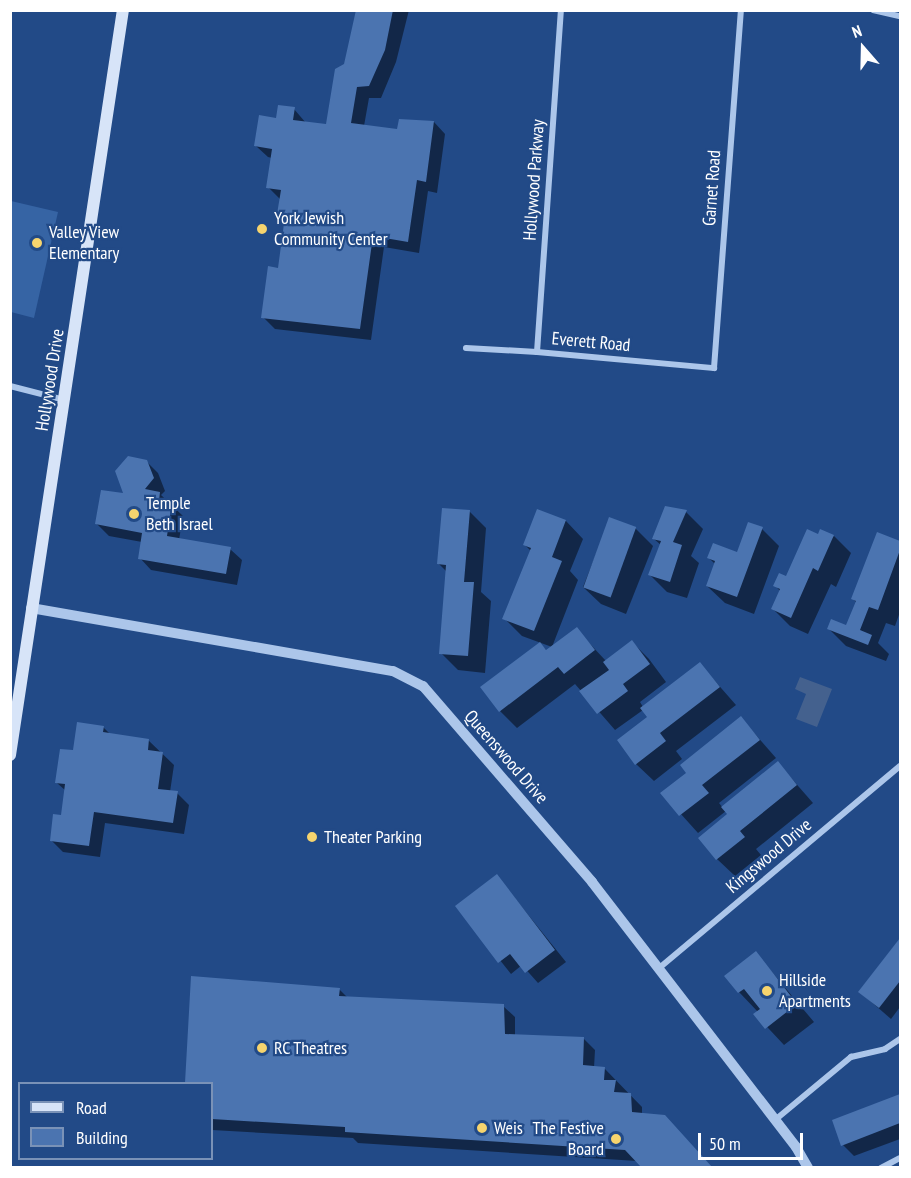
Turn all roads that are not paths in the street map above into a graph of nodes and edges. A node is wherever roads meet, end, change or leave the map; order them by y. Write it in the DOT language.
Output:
graph roads {
  1 [pos="123,10"];
  2 [pos="561,10"];
  3 [pos="741,10"];
  4 [pos="873,10"];
  5 [pos="900,16"];
  6 [pos="466,348"];
  7 [pos="537,352"];
  8 [pos="714,368"];
  9 [pos="10,386"];
  10 [pos="65,400"];
  11 [pos="30,608"];
  12 [pos="10,755"];
  13 [pos="900,766"];
  14 [pos="657,969"];
  15 [pos="900,1039"];
  16 [pos="775,1120"];
  17 [pos="900,1158"];
  18 [pos="808,1167"];
  19 [pos="881,1167"];
  1 -- 10 [label="main road, Hollywood Drive"];
  2 -- 7 [label="street, Hollywood Parkway"];
  3 -- 8 [label="street, Garnet Road"];
  4 -- 5 [label="street"];
  6 -- 7 [label="street, Everett Road"];
  7 -- 8 [label="street, Everett Road"];
  9 -- 10 [label="street"];
  10 -- 11 [label="main road, Hollywood Drive"];
  11 -- 12 [label="main road, Hollywood Drive"];
  11 -- 14 [label="street, Queenswood Drive"];
  13 -- 14 [label="street, Kingswood Drive"];
  14 -- 16 [label="street, Queenswood Drive"];
  15 -- 16 [label="street"];
  16 -- 18 [label="street, Queenswood Drive"];
  17 -- 19 [label="street"];
}
